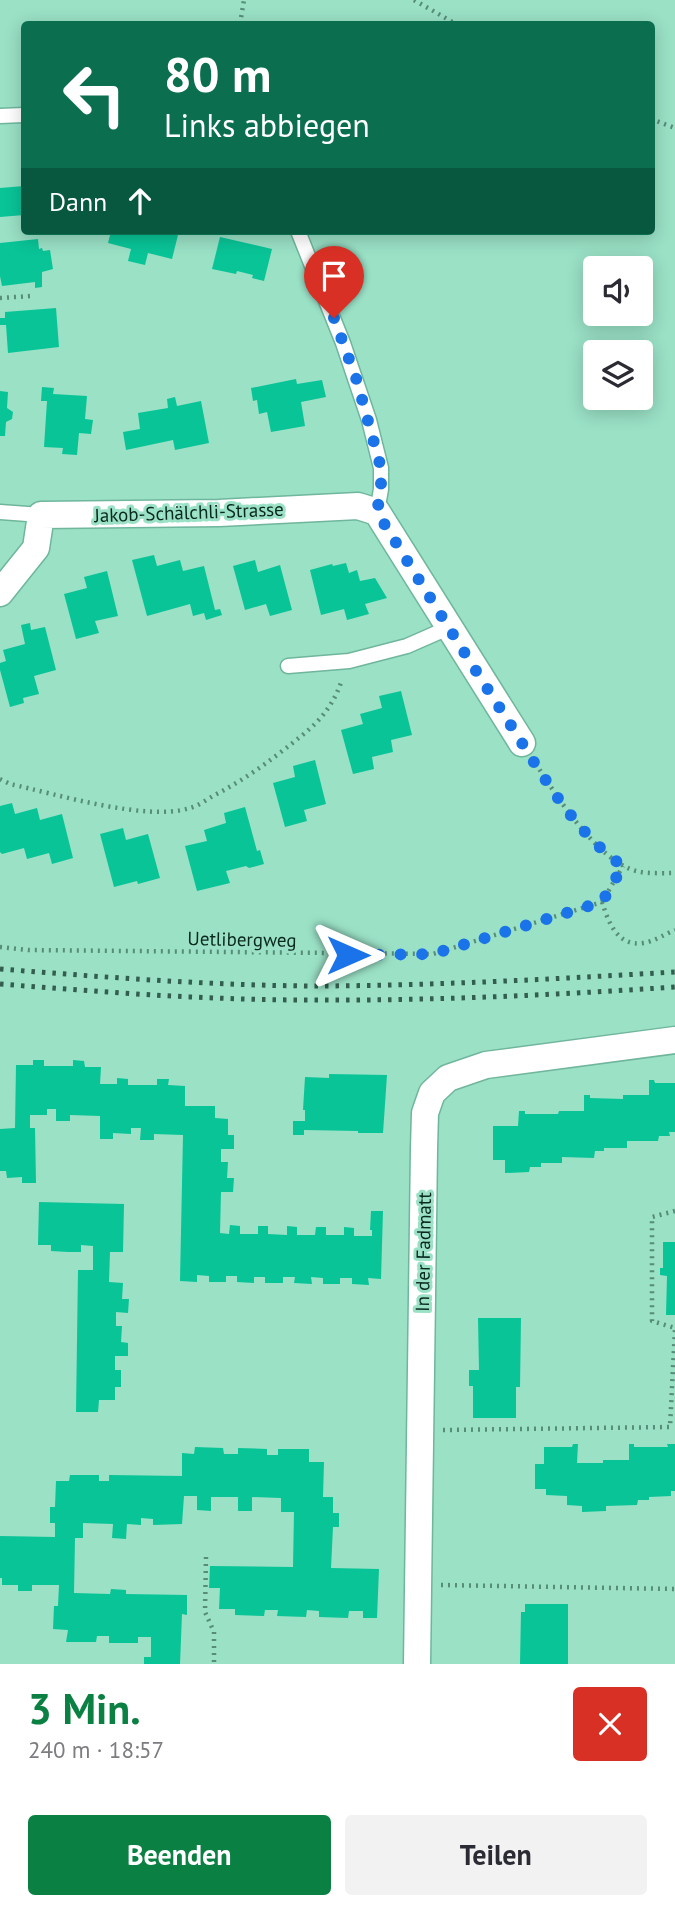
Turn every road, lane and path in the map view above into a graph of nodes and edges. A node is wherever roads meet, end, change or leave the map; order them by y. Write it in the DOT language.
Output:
graph roads {
  1 [pos="244,0"];
  2 [pos="414,0"];
  3 [pos="240,21"];
  4 [pos="451,21"];
  5 [pos="21,115"];
  6 [pos="0,116"];
  7 [pos="655,120"];
  8 [pos="675,128"];
  9 [pos="300,235"];
  10 [pos="31,296"];
  11 [pos="0,298"];
  12 [pos="0,512"];
  13 [pos="377,512"];
  14 [pos="41,515"];
  15 [pos="0,593"];
  16 [pos="448,628"];
  17 [pos="349,661"];
  18 [pos="288,666"];
  19 [pos="522,743"];
  20 [pos="0,779"];
  21 [pos="623,866"];
  22 [pos="675,873"];
  23 [pos="602,902"];
  24 [pos="675,930"];
  25 [pos="0,947"];
  26 [pos="675,1040"];
  27 [pos="675,1211"];
  28 [pos="675,1328"];
  29 [pos="421,1430"];
  30 [pos="206,1556"];
  31 [pos="418,1584"];
  32 [pos="675,1589"];
  33 [pos="214,1664"];
  34 [pos="417,1664"];
  1 -- 3 [label="path"];
  2 -- 4 [label="path"];
  5 -- 6 [label="lane"];
  7 -- 8 [label="path"];
  9 -- 13 [label="lane"];
  10 -- 11 [label="path"];
  12 -- 14 [label="lane, Jakob-Schälchli-Strasse"];
  13 -- 14 [label="street, Jakob-Schälchli-Strasse"];
  13 -- 16 [label="street"];
  14 -- 15 [label="street"];
  16 -- 17 [label="lane"];
  16 -- 19 [label="street"];
  17 -- 18 [label="lane"];
  17 -- 20 [label="path"];
  19 -- 21 [label="path"];
  21 -- 22 [label="path"];
  21 -- 23 [label="path"];
  23 -- 24 [label="path"];
  23 -- 25 [label="path, Uetlibergweg"];
  26 -- 29 [label="street, In der Fadmatt"];
  27 -- 28 [label="path"];
  28 -- 29 [label="path"];
  29 -- 31 [label="street, In der Fadmatt"];
  30 -- 33 [label="path"];
  31 -- 32 [label="path"];
  31 -- 34 [label="street, In der Fadmatt"];
}
